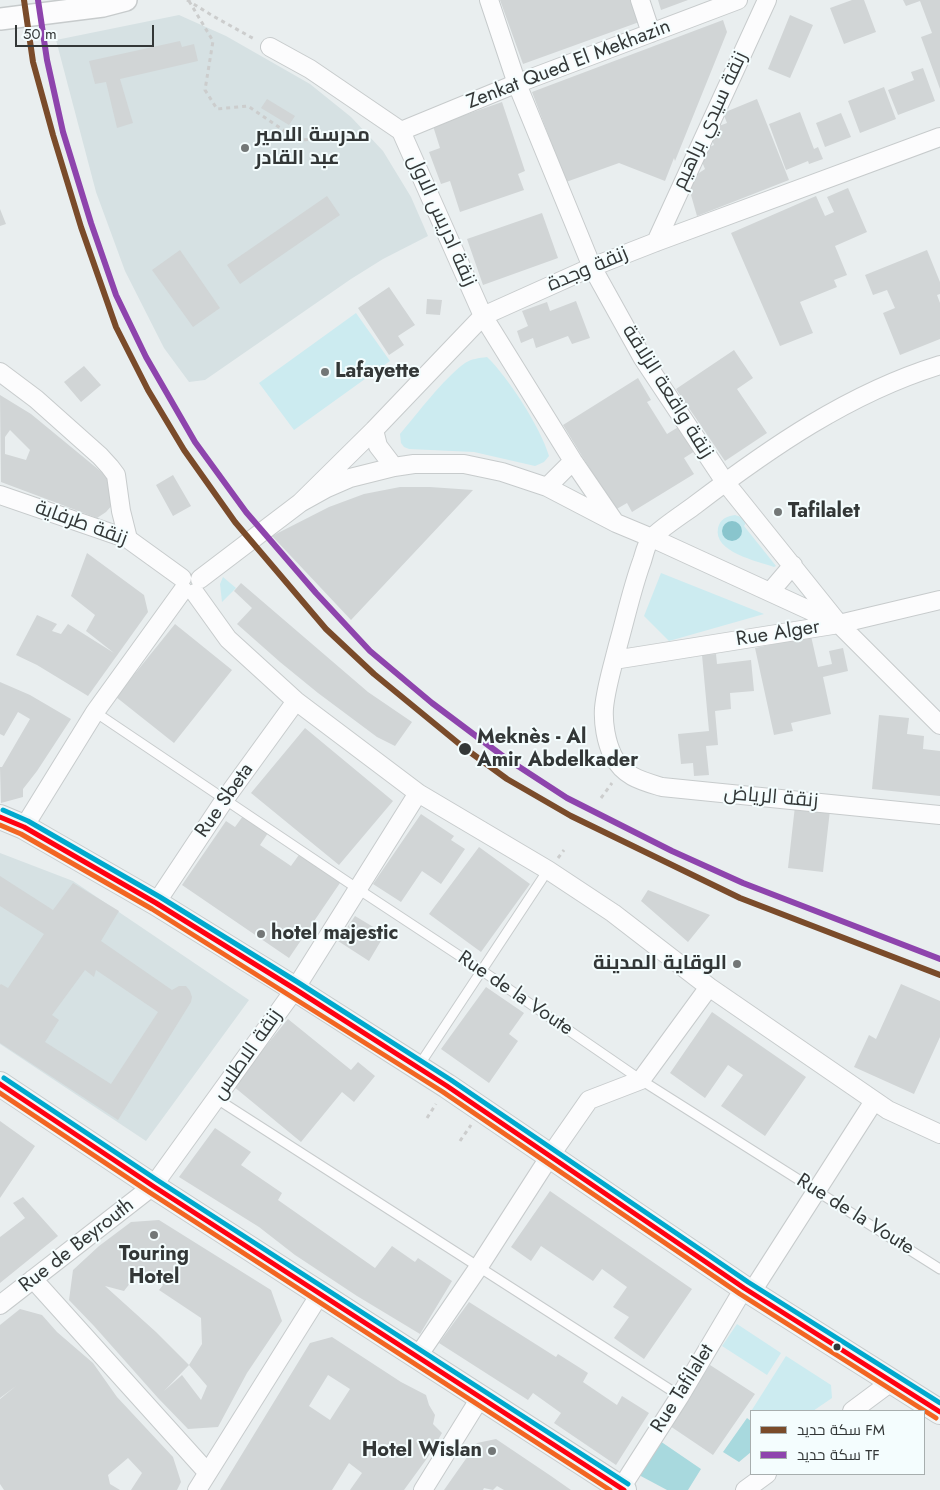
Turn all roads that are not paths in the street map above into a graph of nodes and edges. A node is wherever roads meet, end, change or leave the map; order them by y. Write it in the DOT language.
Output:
graph roads {
  1 [pos="126,0"];
  2 [pos="489,0"];
  3 [pos="640,0"];
  4 [pos="738,0"];
  5 [pos="767,0"];
  6 [pos="3,18"];
  7 [pos="651,33"];
  8 [pos="270,47"];
  9 [pos="517,84"];
  10 [pos="401,131"];
  11 [pos="940,136"];
  12 [pos="656,242"];
  13 [pos="592,267"];
  14 [pos="484,316"];
  15 [pos="940,365"];
  16 [pos="0,372"];
  17 [pos="374,430"];
  18 [pos="573,461"];
  19 [pos="394,467"];
  20 [pos="725,482"];
  21 [pos="547,487"];
  22 [pos="0,495"];
  23 [pos="300,503"];
  24 [pos="616,523"];
  25 [pos="652,538"];
  26 [pos="128,539"];
  27 [pos="793,565"];
  28 [pos="190,585"];
  29 [pos="770,592"];
  30 [pos="940,600"];
  31 [pos="839,624"];
  32 [pos="614,660"];
  33 [pos="296,701"];
  34 [pos="95,712"];
  35 [pos="940,725"];
  36 [pos="418,793"];
  37 [pos="225,799"];
  38 [pos="940,815"];
  39 [pos="0,817"];
  40 [pos="24,827"];
  41 [pos="548,870"];
  42 [pos="358,889"];
  43 [pos="156,903"];
  44 [pos="481,970"];
  45 [pos="709,987"];
  46 [pos="295,988"];
  47 [pos="418,1067"];
  48 [pos="641,1080"];
  49 [pos="0,1084"];
  50 [pos="217,1099"];
  51 [pos="874,1101"];
  52 [pos="940,1134"];
  53 [pos="550,1156"];
  54 [pos="153,1186"];
  55 [pos="816,1191"];
  56 [pos="478,1268"];
  57 [pos="940,1269"];
  58 [pos="33,1279"];
  59 [pos="747,1290"];
  60 [pos="320,1294"];
  61 [pos="0,1306"];
  62 [pos="418,1356"];
  63 [pos="891,1382"];
  64 [pos="680,1396"];
  65 [pos="480,1398"];
  66 [pos="853,1410"];
  67 [pos="940,1412"];
  68 [pos="207,1472"];
  69 [pos="766,1475"];
  70 [pos="623,1489"];
  71 [pos="197,1490"];
  72 [pos="423,1490"];
  73 [pos="745,1490"];
  1 -- 6 [label="street"];
  2 -- 9 [label="street, زنقة واقعة الزلاقة"];
  3 -- 7 [label="street"];
  4 -- 7 [label="street, Zenkat Qued El Mekhazin"];
  5 -- 12 [label="street, زنقة سيدي براهيم"];
  7 -- 9 [label="street, Zenkat Qued El Mekhazin"];
  8 -- 10 [label="street, زنقة ادريس الاول"];
  9 -- 10 [label="street, Zenkat Qued El Mekhazin"];
  9 -- 13 [label="street, زنقة واقعة الزلاقة"];
  10 -- 14 [label="street, زنقة ادريس الاول"];
  11 -- 12 [label="street, زنقة وجدة"];
  12 -- 13 [label="street, زنقة وجدة"];
  13 -- 14 [label="street, زنقة وجدة"];
  13 -- 20 [label="street, زنقة واقعة الزلاقة"];
  14 -- 17 [label="street, زنقة وجدة"];
  14 -- 18 [label="street, زنقة ادريس الاول"];
  15 -- 20 [label="street"];
  16 -- 26 [label="street"];
  17 -- 19 [label="street"];
  17 -- 23 [label="street, زنقة وجدة"];
  18 -- 21 [label="street"];
  18 -- 24 [label="street, زنقة ادريس الاول"];
  19 -- 21 [label="street"];
  19 -- 23 [label="street"];
  20 -- 25 [label="street"];
  20 -- 27 [label="street, زنقة واقعة الزلاقة"];
  21 -- 24 [label="street"];
  22 -- 26 [label="street, زنقة طرفاية"];
  23 -- 28 [label="street"];
  24 -- 25 [label="street"];
  25 -- 29 [label="street"];
  25 -- 32 [label="street"];
  26 -- 28 [label="street, زنقة طرفاية"];
  27 -- 29 [label="street"];
  27 -- 31 [label="street, زنقة واقعة الزلاقة"];
  28 -- 33 [label="street, زنقة طرفاية"];
  28 -- 34 [label="street"];
  29 -- 31 [label="street"];
  30 -- 31 [label="street, Rue Alger"];
  31 -- 32 [label="street, Rue Alger"];
  31 -- 35 [label="street, زنقة واقعة الزلاقة"];
  32 -- 38 [label="street, زنقة الرياض"];
  33 -- 36 [label="street, زنقة طرفاية"];
  33 -- 37 [label="street, Rue Sbeta"];
  34 -- 37 [label="lane, Rue de la Voute"];
  34 -- 40 [label="street"];
  36 -- 41 [label="street, زنقة طرفاية"];
  36 -- 42 [label="street, زنقة الاطلس"];
  37 -- 42 [label="lane, Rue de la Voute"];
  37 -- 43 [label="street, Rue Sbeta"];
  39 -- 40 [label="main road"];
  40 -- 43 [label="main road"];
  41 -- 44 [label="lane"];
  41 -- 45 [label="street, زنقة طرفاية"];
  42 -- 44 [label="lane, Rue de la Voute"];
  42 -- 46 [label="street, زنقة الاطلس"];
  43 -- 46 [label="main road"];
  44 -- 47 [label="lane"];
  44 -- 48 [label="lane, Rue de la Voute"];
  45 -- 48 [label="street"];
  45 -- 51 [label="street, زنقة طرفاية"];
  46 -- 47 [label="main road"];
  46 -- 50 [label="street, زنقة الاطلس"];
  47 -- 53 [label="main road"];
  48 -- 53 [label="street"];
  48 -- 55 [label="lane, Rue de la Voute"];
  49 -- 54 [label="main road"];
  50 -- 54 [label="street, زنقة الاطلس"];
  50 -- 56 [label="lane"];
  51 -- 52 [label="street, زنقة طرفاية"];
  51 -- 55 [label="street, Rue Tafilalet"];
  53 -- 56 [label="street"];
  53 -- 59 [label="main road"];
  54 -- 58 [label="street, Rue de Beyrouth"];
  54 -- 60 [label="main road"];
  55 -- 57 [label="lane, Rue de la Voute"];
  55 -- 59 [label="street, Rue Tafilalet"];
  56 -- 62 [label="street"];
  56 -- 64 [label="lane"];
  58 -- 61 [label="street, Rue de Beyrouth"];
  58 -- 68 [label="street"];
  59 -- 63 [label="main road"];
  59 -- 64 [label="street, Rue Tafilalet"];
  60 -- 62 [label="main road"];
  60 -- 68 [label="street"];
  62 -- 65 [label="main road"];
  63 -- 66 [label="street"];
  63 -- 67 [label="main road"];
  64 -- 70 [label="street, Rue Tafilalet"];
  65 -- 70 [label="main road"];
  65 -- 72 [label="street"];
  68 -- 71 [label="street"];
  69 -- 73 [label="street"];
}
